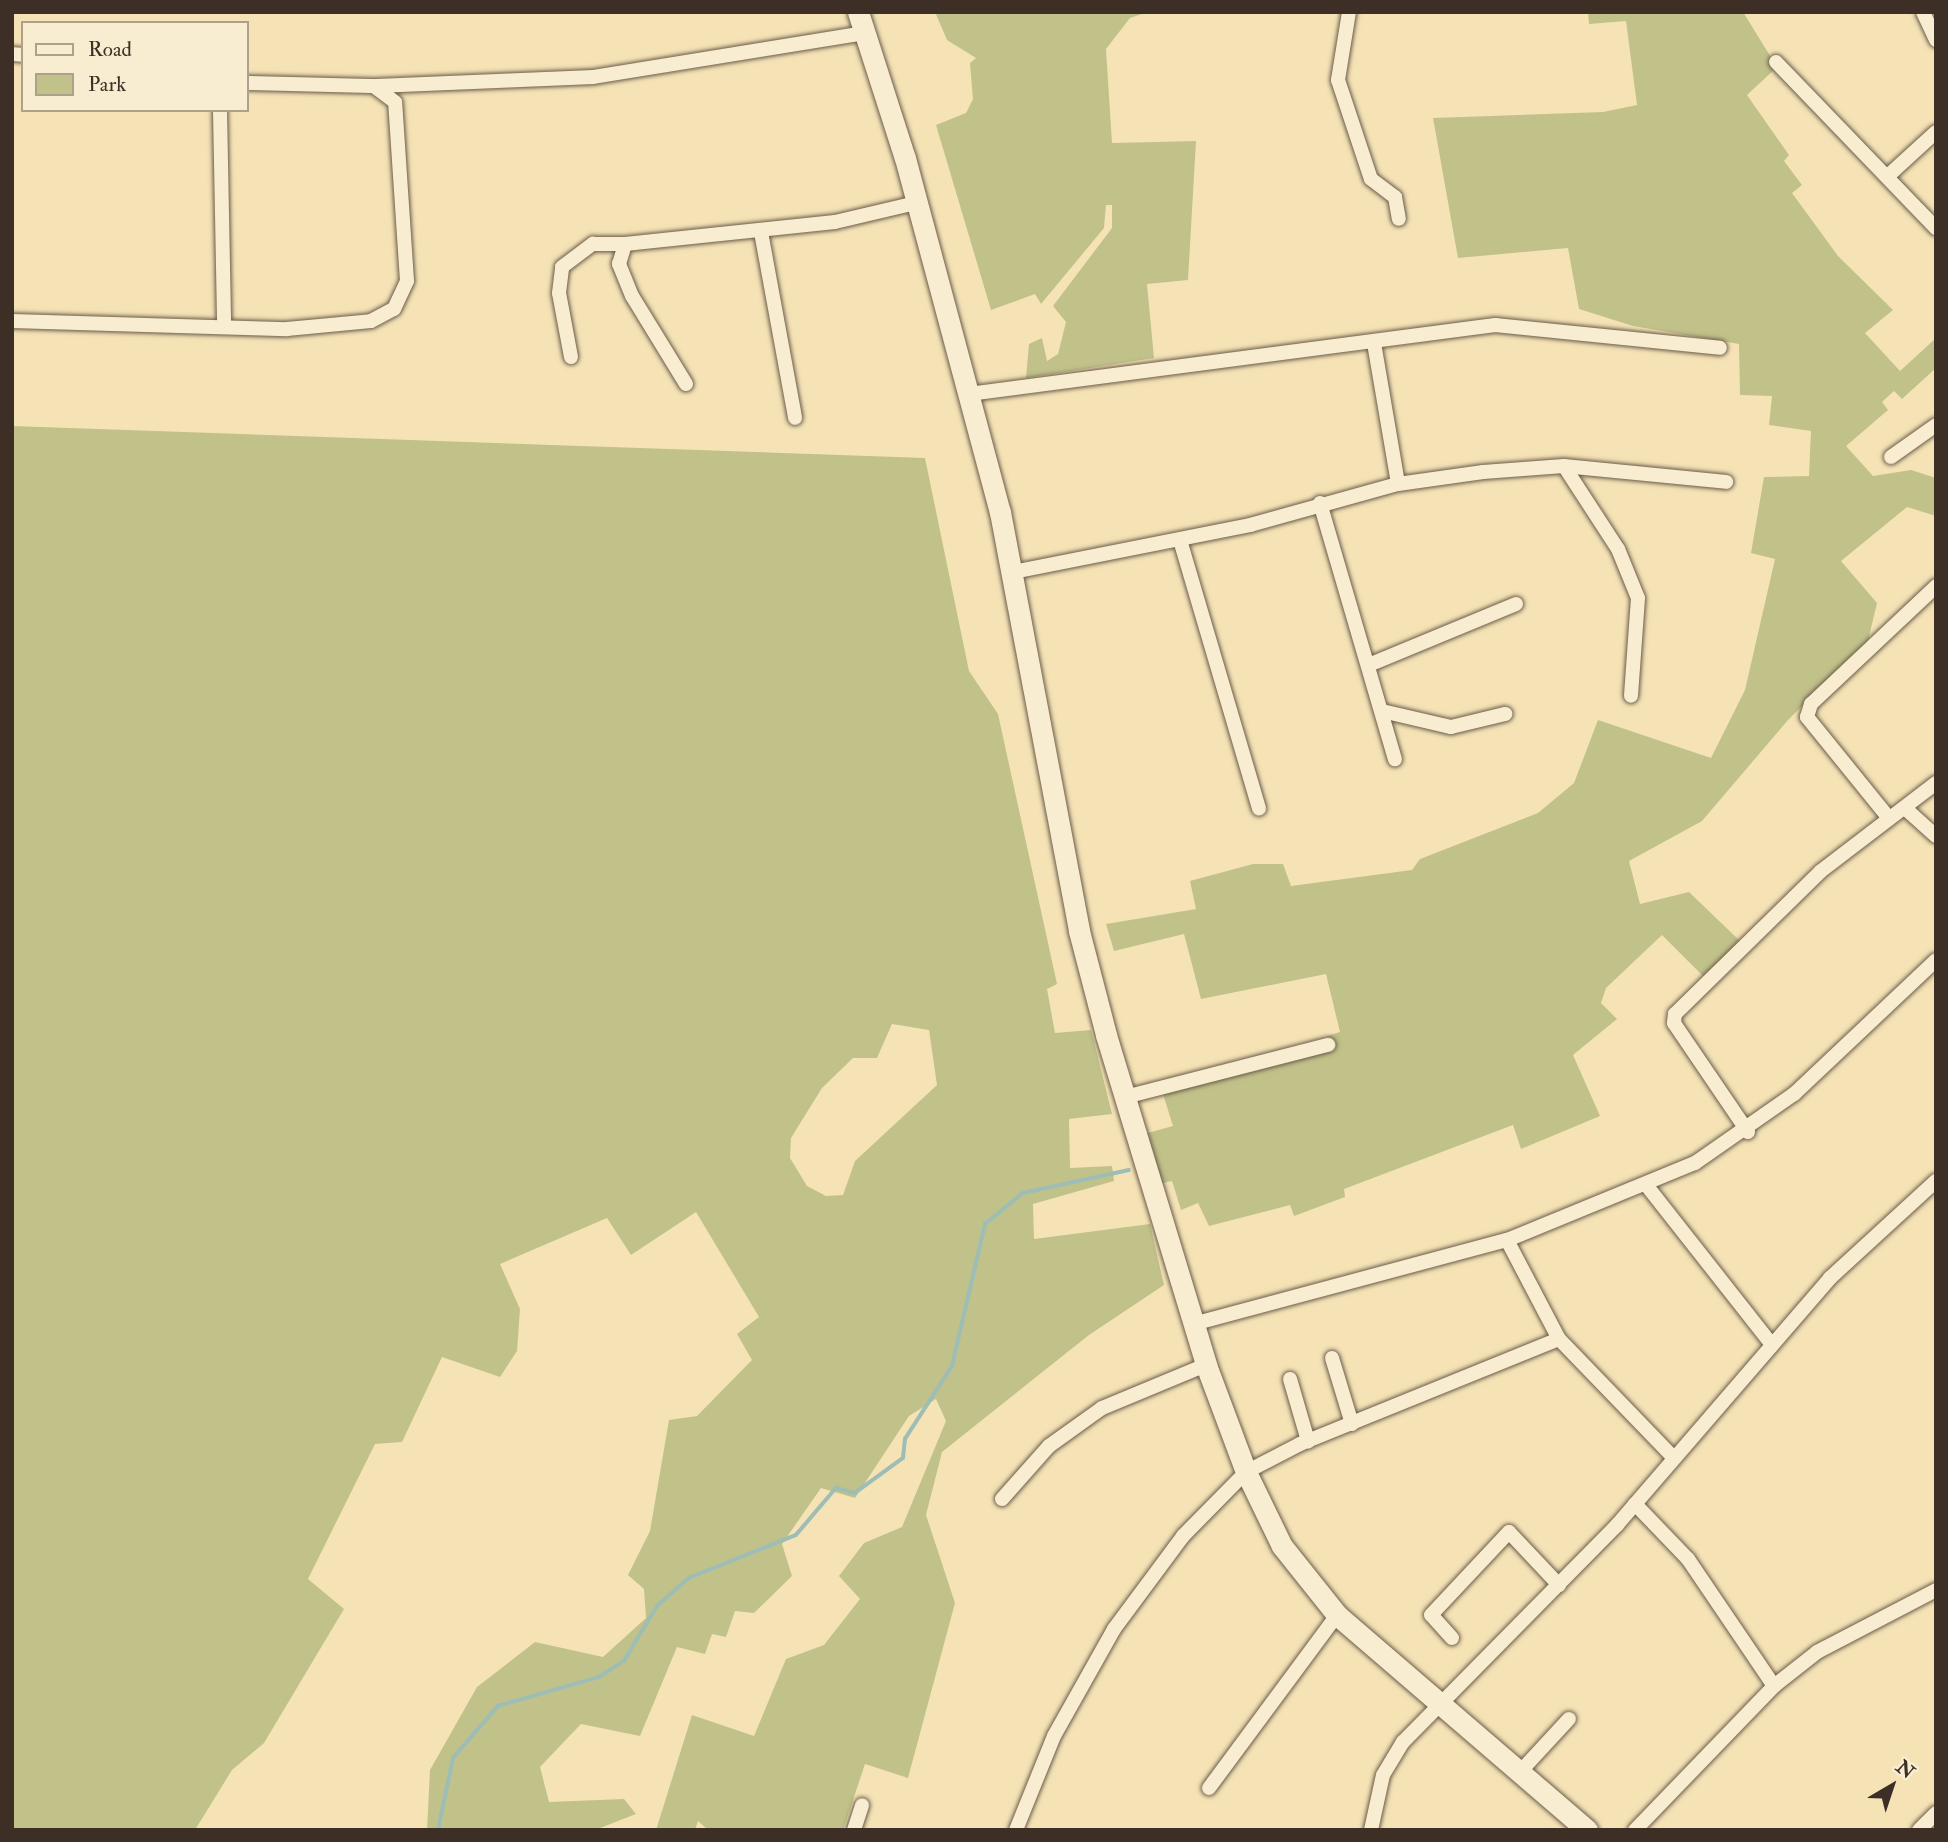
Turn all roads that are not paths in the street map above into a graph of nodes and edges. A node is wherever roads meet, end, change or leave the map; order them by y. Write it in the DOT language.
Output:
graph roads {
  1 [pos="1349,12"];
  2 [pos="1923,12"];
  3 [pos="862,22"];
  4 [pos="1936,40"];
  5 [pos="1776,62"];
  6 [pos="248,83"];
  7 [pos="374,86"];
  8 [pos="220,112"];
  9 [pos="1936,132"];
  10 [pos="1890,174"];
  11 [pos="916,203"];
  12 [pos="1399,219"];
  13 [pos="1936,228"];
  14 [pos="761,232"];
  15 [pos="625,244"];
  16 [pos="12,321"];
  17 [pos="224,326"];
  18 [pos="1374,343"];
  19 [pos="1720,348"];
  20 [pos="571,357"];
  21 [pos="687,384"];
  22 [pos="969,394"];
  23 [pos="795,418"];
  24 [pos="1936,425"];
  25 [pos="1891,457"];
  26 [pos="1564,466"];
  27 [pos="1726,482"];
  28 [pos="1398,484"];
  29 [pos="1320,503"];
  30 [pos="1180,540"];
  31 [pos="1013,572"];
  32 [pos="1936,586"];
  33 [pos="1516,604"];
  34 [pos="1371,664"];
  35 [pos="1631,696"];
  36 [pos="1382,711"];
  37 [pos="1505,714"];
  38 [pos="1395,759"];
  39 [pos="1936,783"];
  40 [pos="1259,809"];
  41 [pos="1907,810"];
  42 [pos="1888,817"];
  43 [pos="1936,836"];
  44 [pos="1936,960"];
  45 [pos="1328,1045"];
  46 [pos="1125,1097"];
  47 [pos="1748,1132"];
  48 [pos="1936,1181"];
  49 [pos="1647,1186"];
  50 [pos="1507,1240"];
  51 [pos="1193,1324"];
  52 [pos="1559,1339"];
  53 [pos="1772,1345"];
  54 [pos="1332,1358"];
  55 [pos="1206,1365"];
  56 [pos="1290,1379"];
  57 [pos="1352,1424"];
  58 [pos="1308,1441"];
  59 [pos="1673,1457"];
  60 [pos="1245,1472"];
  61 [pos="1002,1499"];
  62 [pos="1635,1504"];
  63 [pos="1559,1585"];
  64 [pos="1936,1590"];
  65 [pos="1337,1615"];
  66 [pos="1452,1638"];
  67 [pos="1774,1686"];
  68 [pos="1441,1709"];
  69 [pos="1569,1719"];
  70 [pos="1518,1774"];
  71 [pos="1209,1788"];
  72 [pos="862,1805"];
  73 [pos="1936,1813"];
  74 [pos="854,1830"];
  75 [pos="1016,1830"];
  76 [pos="1371,1830"];
  77 [pos="1587,1830"];
  78 [pos="1635,1830"];
  79 [pos="1919,1830"];
  1 -- 12 [label="street"];
  2 -- 4 [label="street"];
  3 -- 7 [label="street"];
  3 -- 11 [label="street"];
  5 -- 10 [label="street"];
  6 -- 7 [label="street"];
  7 -- 17 [label="street"];
  8 -- 17 [label="street"];
  9 -- 10 [label="street"];
  10 -- 13 [label="street"];
  11 -- 14 [label="street"];
  11 -- 22 [label="street"];
  14 -- 15 [label="street"];
  14 -- 23 [label="street"];
  15 -- 20 [label="street"];
  15 -- 21 [label="street"];
  16 -- 17 [label="street"];
  18 -- 19 [label="street"];
  18 -- 22 [label="street"];
  18 -- 28 [label="street"];
  22 -- 31 [label="street"];
  24 -- 25 [label="street"];
  26 -- 27 [label="street"];
  26 -- 28 [label="street"];
  26 -- 35 [label="street"];
  28 -- 29 [label="street"];
  29 -- 30 [label="street"];
  29 -- 34 [label="street"];
  30 -- 31 [label="street"];
  30 -- 40 [label="street"];
  31 -- 46 [label="street"];
  32 -- 42 [label="street"];
  33 -- 34 [label="street"];
  34 -- 36 [label="street"];
  36 -- 37 [label="street"];
  36 -- 38 [label="street"];
  39 -- 41 [label="street"];
  41 -- 42 [label="street"];
  41 -- 43 [label="street"];
  42 -- 47 [label="street"];
  44 -- 47 [label="street"];
  45 -- 46 [label="street"];
  46 -- 51 [label="street"];
  47 -- 49 [label="street"];
  48 -- 53 [label="street"];
  49 -- 50 [label="street"];
  49 -- 53 [label="street"];
  50 -- 51 [label="street"];
  50 -- 52 [label="street"];
  51 -- 55 [label="street"];
  52 -- 57 [label="street"];
  52 -- 59 [label="street"];
  53 -- 59 [label="street"];
  54 -- 57 [label="street"];
  55 -- 60 [label="street"];
  55 -- 61 [label="street"];
  56 -- 58 [label="street"];
  57 -- 58 [label="street"];
  58 -- 60 [label="street"];
  59 -- 62 [label="street"];
  60 -- 65 [label="street"];
  60 -- 75 [label="street"];
  62 -- 63 [label="street"];
  62 -- 67 [label="street"];
  63 -- 66 [label="street"];
  63 -- 68 [label="street"];
  64 -- 67 [label="street"];
  65 -- 68 [label="street"];
  65 -- 71 [label="street"];
  67 -- 78 [label="street"];
  68 -- 70 [label="street"];
  68 -- 76 [label="street"];
  69 -- 70 [label="street"];
  70 -- 77 [label="street"];
  72 -- 74 [label="street"];
  73 -- 79 [label="street"];
}
